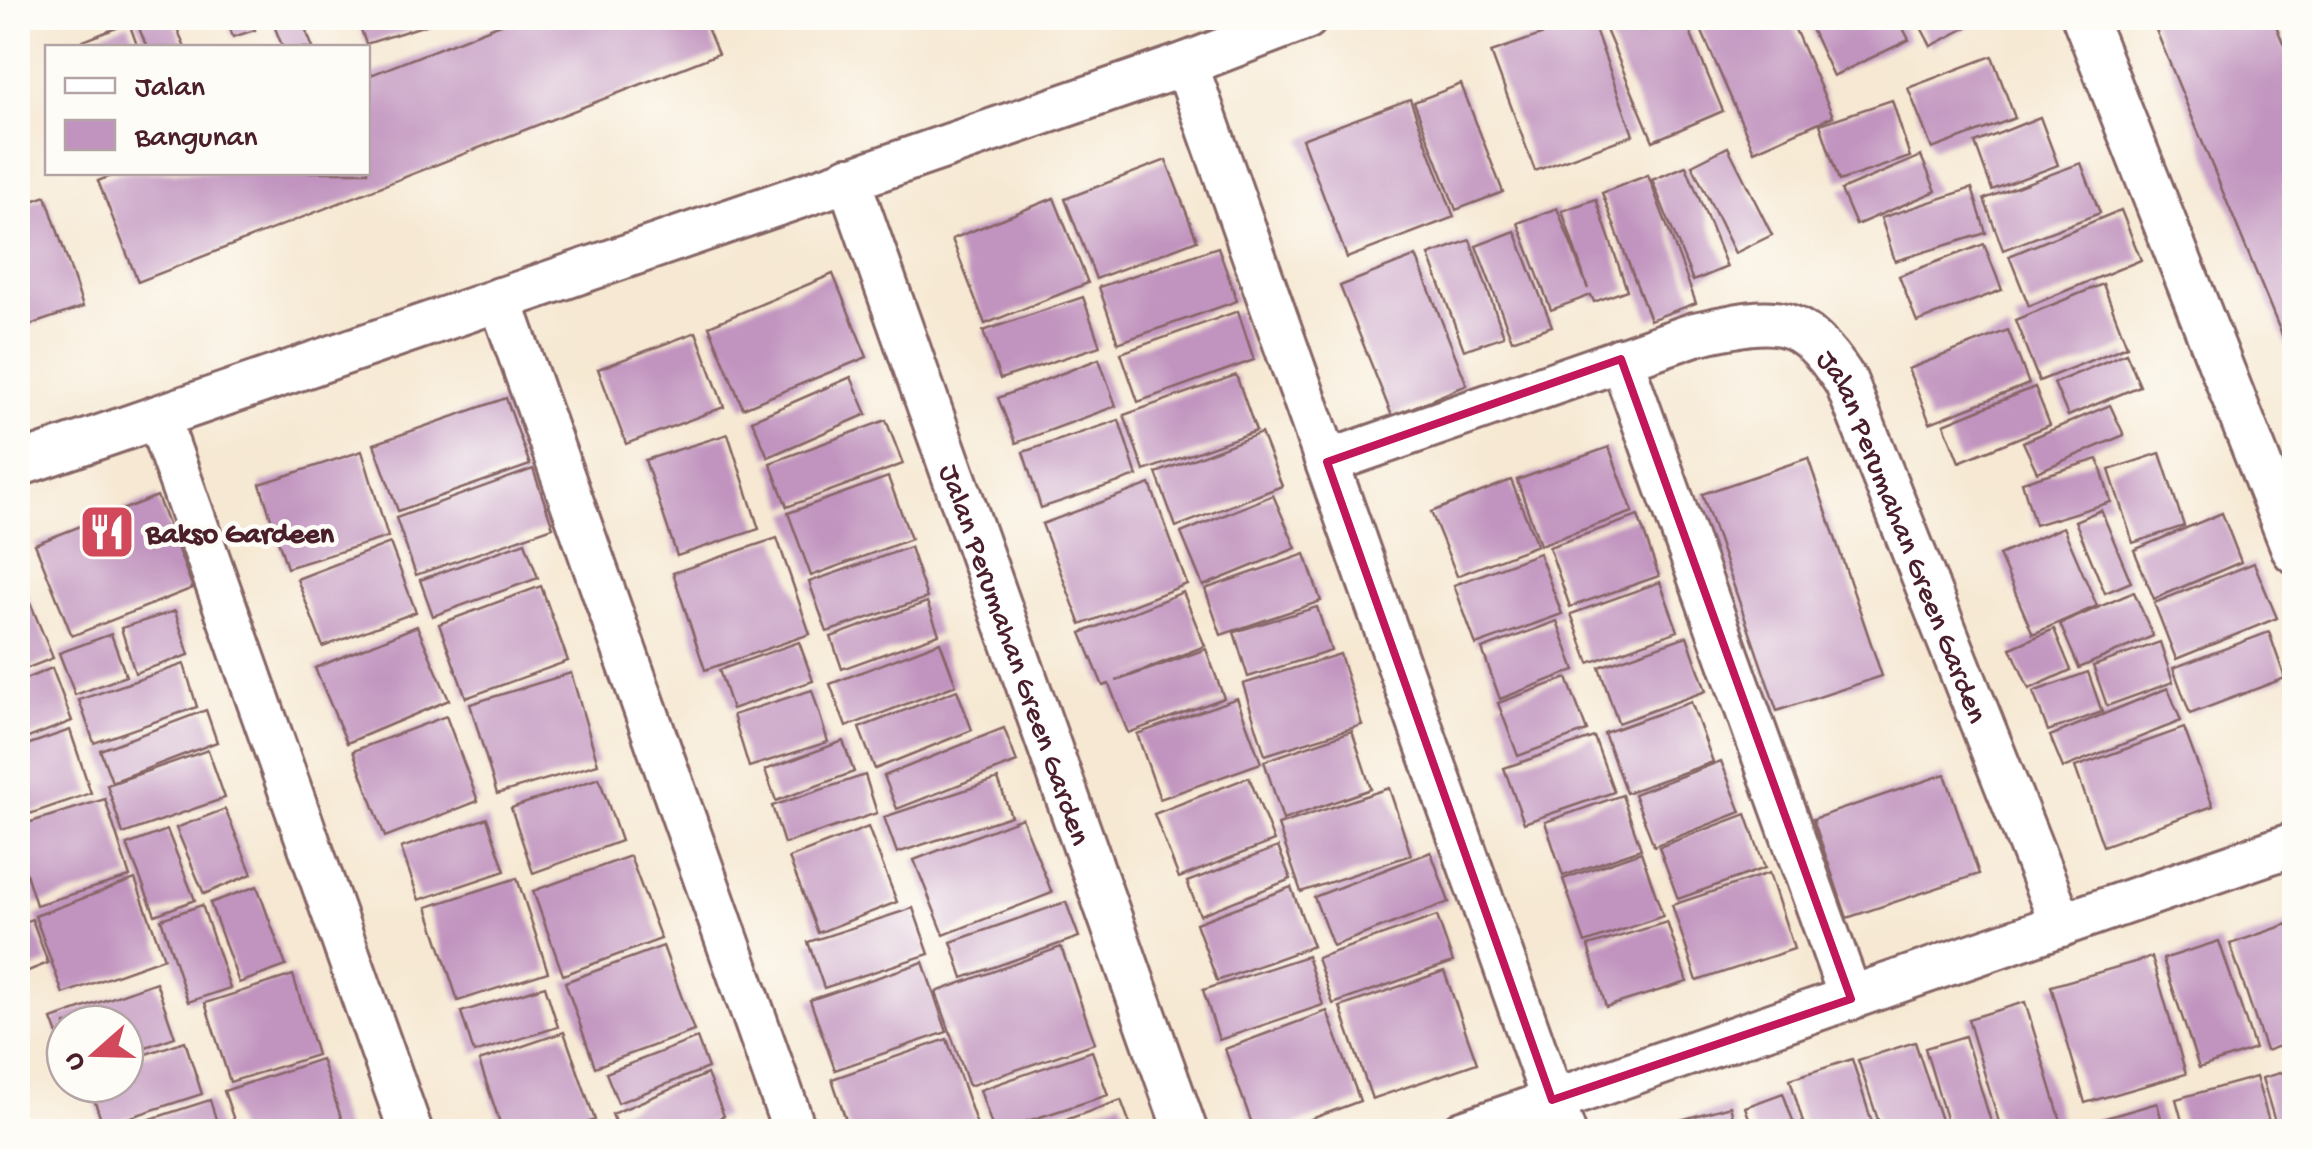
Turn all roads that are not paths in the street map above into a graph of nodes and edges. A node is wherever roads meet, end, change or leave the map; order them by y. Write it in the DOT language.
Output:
graph roads {
  1 [pos="1306,18"];
  2 [pos="2084,18"];
  3 [pos="1186,64"];
  4 [pos="848,178"];
  5 [pos="500,299"];
  6 [pos="1621,359"];
  7 [pos="158,417"];
  8 [pos="1327,462"];
  9 [pos="18,465"];
  10 [pos="2294,551"];
  11 [pos="2294,844"];
  12 [pos="2062,924"];
  13 [pos="1851,1000"];
  14 [pos="1558,1116"];
  15 [pos="411,1132"];
  16 [pos="795,1132"];
  17 [pos="1186,1132"];
  18 [pos="1463,1132"];
  1 -- 3 [label="street"];
  2 -- 10 [label="street"];
  3 -- 4 [label="street"];
  3 -- 8 [label="street"];
  4 -- 5 [label="street"];
  4 -- 17 [label="street, Jalan Perumahan Green Garden"];
  5 -- 7 [label="street"];
  5 -- 16 [label="street"];
  6 -- 8 [label="street, Jalan Perumahan Green Garden"];
  6 -- 12 [label="street, Jalan Perumahan Green Garden"];
  6 -- 13 [label="street"];
  7 -- 9 [label="street"];
  7 -- 15 [label="street"];
  8 -- 14 [label="street"];
  11 -- 12 [label="street"];
  12 -- 13 [label="street"];
  13 -- 14 [label="street"];
  14 -- 18 [label="street"];
}
